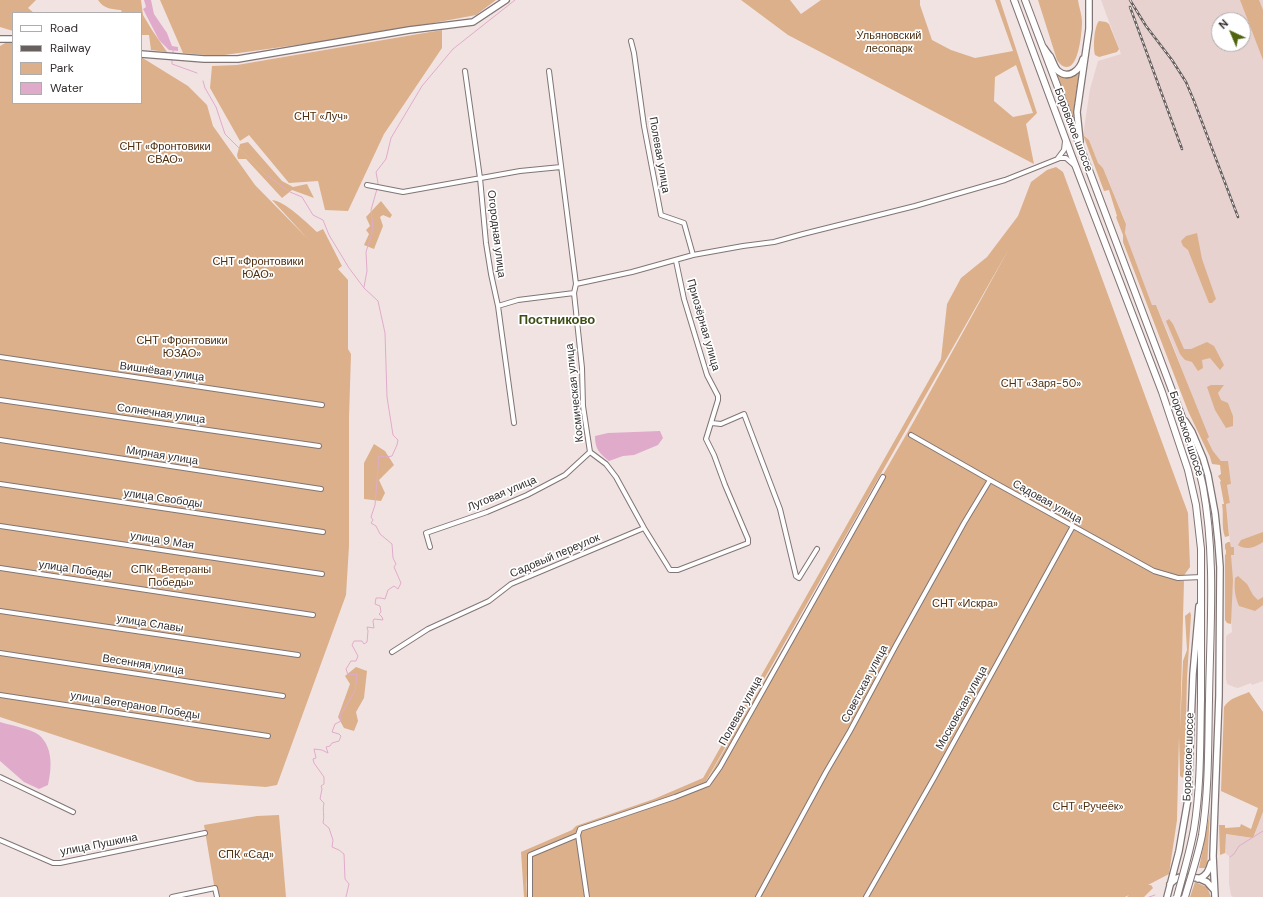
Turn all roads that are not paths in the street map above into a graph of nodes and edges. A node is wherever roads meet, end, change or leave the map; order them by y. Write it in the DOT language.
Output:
graph roads {
  1 [pos="506,0"];
  2 [pos="1014,0"];
  3 [pos="1024,0"];
  4 [pos="1088,0"];
  5 [pos="0,39"];
  6 [pos="12,39"];
  7 [pos="631,41"];
  8 [pos="1041,44"];
  9 [pos="1087,46"];
  10 [pos="142,54"];
  11 [pos="549,70"];
  12 [pos="465,71"];
  13 [pos="1066,140"];
  14 [pos="1082,153"];
  15 [pos="1058,159"];
  16 [pos="1076,166"];
  17 [pos="561,167"];
  18 [pos="480,178"];
  19 [pos="367,185"];
  20 [pos="693,256"];
  21 [pos="676,261"];
  22 [pos="576,284"];
  23 [pos="574,293"];
  24 [pos="498,306"];
  25 [pos="0,357"];
  26 [pos="0,400"];
  27 [pos="322,405"];
  28 [pos="1182,417"];
  29 [pos="712,422"];
  30 [pos="514,423"];
  31 [pos="911,435"];
  32 [pos="0,440"];
  33 [pos="319,446"];
  34 [pos="590,452"];
  35 [pos="883,477"];
  36 [pos="990,480"];
  37 [pos="0,484"];
  38 [pos="321,489"];
  39 [pos="0,526"];
  40 [pos="1073,526"];
  41 [pos="644,528"];
  42 [pos="323,532"];
  43 [pos="430,547"];
  44 [pos="817,549"];
  45 [pos="0,568"];
  46 [pos="670,570"];
  47 [pos="322,574"];
  48 [pos="1202,577"];
  49 [pos="1201,597"];
  50 [pos="0,610"];
  51 [pos="313,616"];
  52 [pos="392,652"];
  53 [pos="0,653"];
  54 [pos="298,655"];
  55 [pos="0,694"];
  56 [pos="283,696"];
  57 [pos="268,736"];
  58 [pos="0,777"];
  59 [pos="72,812"];
  60 [pos="205,833"];
  61 [pos="578,835"];
  62 [pos="0,840"];
  63 [pos="1213,856"];
  64 [pos="1198,879"];
  65 [pos="1170,885"];
  66 [pos="1214,890"];
  67 [pos="172,897"];
  68 [pos="217,897"];
  69 [pos="530,897"];
  70 [pos="587,897"];
  71 [pos="758,897"];
  72 [pos="866,897"];
  73 [pos="1167,897"];
  74 [pos="1177,897"];
  75 [pos="1185,897"];
  76 [pos="1215,897"];
  1 -- 10 [label="main road"];
  2 -- 13 [label="main road, Боровское шоссе"];
  3 -- 8 [label="main road, Боровское шоссе"];
  4 -- 9 [label="main road"];
  5 -- 6 [label="main road"];
  7 -- 20 [label="street, Полевая улица"];
  8 -- 9 [label="main road"];
  8 -- 14 [label="main road, Боровское шоссе"];
  9 -- 14 [label="main road"];
  11 -- 17 [label="street, Космическая улица"];
  12 -- 18 [label="street, Огородная улица"];
  13 -- 15 [label="street"];
  13 -- 16 [label="main road, Боровское шоссе"];
  14 -- 28 [label="main road, Боровское шоссе"];
  15 -- 16 [label="street"];
  15 -- 20 [label="street"];
  16 -- 48 [label="main road, Боровское шоссе"];
  17 -- 18 [label="street"];
  17 -- 22 [label="street, Космическая улица"];
  18 -- 19 [label="street"];
  18 -- 24 [label="street, Огородная улица"];
  20 -- 21 [label="street"];
  21 -- 22 [label="street"];
  21 -- 29 [label="street, Приозёрная улица"];
  22 -- 23 [label="street, Космическая улица"];
  23 -- 24 [label="street"];
  23 -- 34 [label="street, Космическая улица"];
  24 -- 30 [label="street, Огородная улица"];
  25 -- 27 [label="street, Вишнёвая улица"];
  26 -- 33 [label="street, Солнечная улица"];
  28 -- 63 [label="main road"];
  28 -- 75 [label="main road, Боровское шоссе, bridge"];
  29 -- 44 [label="street"];
  29 -- 46 [label="street, Приозёрная улица"];
  31 -- 36 [label="street, Садовая улица"];
  32 -- 38 [label="street, Мирная улица"];
  34 -- 41 [label="street, Космическая улица"];
  34 -- 43 [label="street, Луговая улица"];
  35 -- 61 [label="street, Полевая улица"];
  36 -- 40 [label="street, Садовая улица"];
  36 -- 71 [label="street, Советская улица"];
  37 -- 42 [label="street, улица Свободы"];
  39 -- 47 [label="street, улица 9 Мая"];
  40 -- 48 [label="street, Садовая улица"];
  40 -- 72 [label="street, Московская улица"];
  41 -- 46 [label="street, Космическая улица"];
  41 -- 52 [label="street, Садовый переулок"];
  45 -- 51 [label="street, улица Победы"];
  48 -- 49 [label="main road, Боровское шоссе"];
  49 -- 65 [label="main road"];
  49 -- 74 [label="main road, Боровское шоссе, bridge"];
  50 -- 54 [label="street, улица Славы"];
  53 -- 56 [label="street, Весенняя улица"];
  55 -- 57 [label="street, улица Ветеранов Победы"];
  58 -- 59 [label="street"];
  60 -- 62 [label="street, улица Пушкина"];
  61 -- 69 [label="street, Полевая улица"];
  61 -- 70 [label="street"];
  63 -- 64 [label="main road"];
  63 -- 66 [label="main road"];
  64 -- 65 [label="main road"];
  64 -- 66 [label="main road"];
  65 -- 73 [label="main road"];
  66 -- 76 [label="main road"];
  67 -- 68 [label="street"];
}
